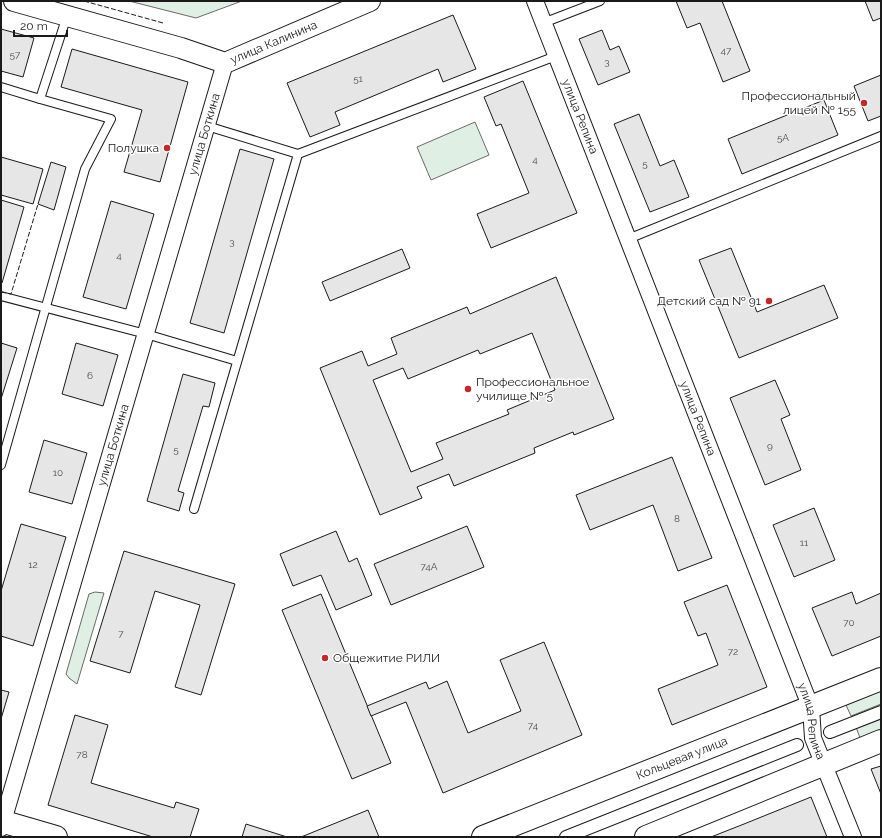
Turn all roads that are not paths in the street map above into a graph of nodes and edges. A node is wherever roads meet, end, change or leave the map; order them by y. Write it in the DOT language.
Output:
graph roads {
  1 [pos="14,1"];
  2 [pos="370,1"];
  3 [pos="535,1"];
  4 [pos="600,1"];
  5 [pos="67,16"];
  6 [pos="543,23"];
  7 [pos="556,56"];
  8 [pos="225,62"];
  9 [pos="1,87"];
  10 [pos="40,99"];
  11 [pos="207,126"];
  12 [pos="881,136"];
  13 [pos="298,154"];
  14 [pos="628,239"];
  15 [pos="1,296"];
  16 [pos="45,308"];
  17 [pos="146,334"];
  18 [pos="237,361"];
  19 [pos="1,465"];
  20 [pos="194,510"];
  21 [pos="881,679"];
  22 [pos="811,708"];
  23 [pos="881,712"];
  24 [pos="830,732"];
  25 [pos="881,741"];
  26 [pos="797,745"];
  27 [pos="822,764"];
  28 [pos="2,824"];
  29 [pos="56,837"];
  30 [pos="483,837"];
  31 [pos="566,837"];
  32 [pos="646,837"];
  33 [pos="853,837"];
  1 -- 5 [label="street, улица Калинина"];
  2 -- 8 [label="street, улица Калинина"];
  3 -- 6 [label="street, улица Репина"];
  4 -- 6 [label="lane"];
  5 -- 8 [label="street, улица Калинина"];
  5 -- 10 [label="lane"];
  6 -- 7 [label="street, улица Репина"];
  7 -- 13 [label="lane"];
  7 -- 14 [label="street, улица Репина"];
  8 -- 11 [label="street, улица Боткина"];
  9 -- 10 [label="lane"];
  10 -- 16 [label="lane"];
  11 -- 13 [label="lane"];
  11 -- 17 [label="street, улица Боткина"];
  12 -- 14 [label="lane"];
  13 -- 18 [label="lane"];
  14 -- 22 [label="street, улица Репина"];
  15 -- 16 [label="lane"];
  16 -- 17 [label="lane"];
  16 -- 19 [label="lane"];
  17 -- 18 [label="lane"];
  17 -- 28 [label="street, улица Боткина"];
  18 -- 20 [label="lane"];
  21 -- 22 [label="main road, Кольцевая улица"];
  22 -- 27 [label="street, улица Репина"];
  22 -- 30 [label="main road, Кольцевая улица"];
  23 -- 24 [label="street"];
  25 -- 27 [label="main road"];
  26 -- 31 [label="street"];
  27 -- 32 [label="main road"];
  27 -- 33 [label="street, улица Репина"];
  28 -- 29 [label="main road"];
}
